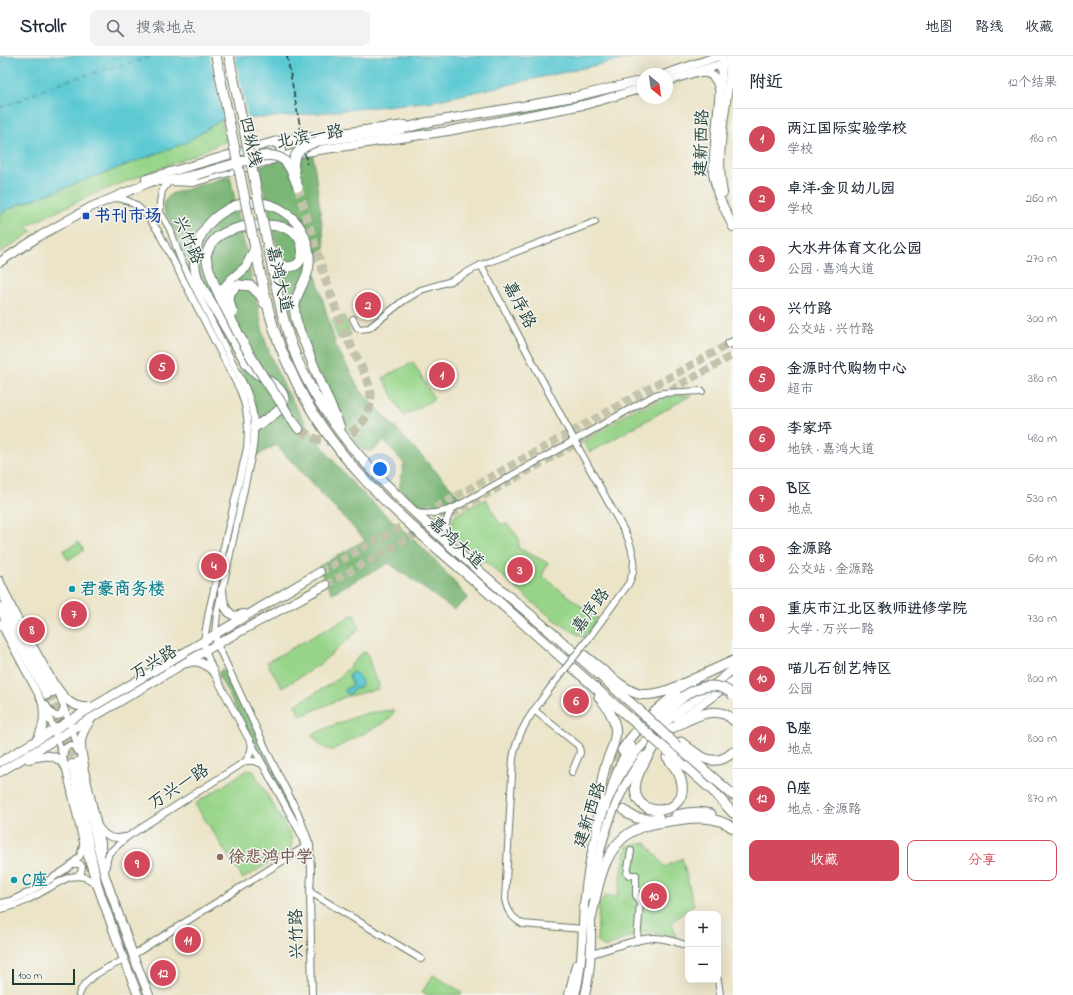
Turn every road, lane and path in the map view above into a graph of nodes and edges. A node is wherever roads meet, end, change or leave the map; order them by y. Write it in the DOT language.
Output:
graph roads {
  1 [pos="216,56"];
  2 [pos="229,56"];
  3 [pos="719,56"];
  4 [pos="732,59"];
  5 [pos="723,60"];
  6 [pos="673,72"];
  7 [pos="692,74"];
  8 [pos="673,79"];
  9 [pos="637,82"];
  10 [pos="637,90"];
  11 [pos="720,93"];
  12 [pos="429,122"];
  13 [pos="293,139"];
  14 [pos="274,142"];
  15 [pos="295,153"];
  16 [pos="277,158"];
  17 [pos="170,181"];
  18 [pos="111,198"];
  19 [pos="733,216"];
  20 [pos="595,222"];
  21 [pos="733,227"];
  22 [pos="170,229"];
  23 [pos="158,231"];
  24 [pos="265,232"];
  25 [pos="252,234"];
  26 [pos="268,247"];
  27 [pos="256,248"];
  28 [pos="0,256"];
  29 [pos="0,262"];
  30 [pos="481,265"];
  31 [pos="270,315"];
  32 [pos="353,319"];
  33 [pos="231,335"];
  34 [pos="702,390"];
  35 [pos="280,401"];
  36 [pos="255,427"];
  37 [pos="299,429"];
  38 [pos="574,440"];
  39 [pos="349,444"];
  40 [pos="452,509"];
  41 [pos="413,511"];
  42 [pos="452,546"];
  43 [pos="320,572"];
  44 [pos="0,580"];
  45 [pos="326,585"];
  46 [pos="0,587"];
  47 [pos="222,590"];
  48 [pos="0,607"];
  49 [pos="257,608"];
  50 [pos="0,624"];
  51 [pos="215,634"];
  52 [pos="552,634"];
  53 [pos="204,640"];
  54 [pos="216,644"];
  55 [pos="205,650"];
  56 [pos="731,664"];
  57 [pos="177,667"];
  58 [pos="214,671"];
  59 [pos="577,672"];
  60 [pos="733,681"];
  61 [pos="49,692"];
  62 [pos="112,695"];
  63 [pos="733,695"];
  64 [pos="43,704"];
  65 [pos="114,705"];
  66 [pos="92,707"];
  67 [pos="64,708"];
  68 [pos="534,710"];
  69 [pos="93,717"];
  70 [pos="69,720"];
  71 [pos="733,720"];
  72 [pos="54,729"];
  73 [pos="73,729"];
  74 [pos="670,729"];
  75 [pos="57,739"];
  76 [pos="36,740"];
  77 [pos="657,741"];
  78 [pos="252,745"];
  79 [pos="23,748"];
  80 [pos="674,749"];
  81 [pos="622,750"];
  82 [pos="733,752"];
  83 [pos="29,756"];
  84 [pos="63,757"];
  85 [pos="246,761"];
  86 [pos="0,762"];
  87 [pos="19,762"];
  88 [pos="262,764"];
  89 [pos="75,765"];
  90 [pos="0,772"];
  91 [pos="572,772"];
  92 [pos="611,794"];
  93 [pos="733,796"];
  94 [pos="624,810"];
  95 [pos="733,813"];
  96 [pos="98,826"];
  97 [pos="732,827"];
  98 [pos="597,835"];
  99 [pos="127,836"];
  100 [pos="83,843"];
  101 [pos="308,846"];
  102 [pos="631,851"];
  103 [pos="102,862"];
  104 [pos="73,864"];
  105 [pos="77,876"];
  106 [pos="105,876"];
  107 [pos="98,887"];
  108 [pos="310,892"];
  109 [pos="0,903"];
  110 [pos="0,910"];
  111 [pos="591,919"];
  112 [pos="582,933"];
  113 [pos="638,941"];
  114 [pos="685,945"];
  115 [pos="591,954"];
  116 [pos="133,955"];
  117 [pos="421,959"];
  118 [pos="124,960"];
  119 [pos="718,983"];
  120 [pos="79,995"];
  121 [pos="138,995"];
  122 [pos="149,995"];
  123 [pos="312,995"];
  124 [pos="568,995"];
  125 [pos="575,995"];
  126 [pos="585,995"];
  127 [pos="720,995"];
  1 -- 25 [label="highway, 四纵线, bridge"];
  2 -- 24 [label="highway, 四纵线, bridge"];
  3 -- 6 [label="main road"];
  4 -- 5 [label="main road"];
  4 -- 19 [label="main road, 建新西路"];
  5 -- 7 [label="main road"];
  5 -- 11 [label="main road, 建新西路"];
  7 -- 8 [label="main road"];
  7 -- 11 [label="main road"];
  9 -- 12 [label="main road, 北滨一路"];
  10 -- 15 [label="main road, 北滨一路"];
  11 -- 21 [label="main road, 建新西路"];
  12 -- 13 [label="main road, 北滨一路"];
  12 -- 17 [label="highway, bridge"];
  13 -- 14 [label="main road, 北滨一路"];
  13 -- 15 [label="main road"];
  14 -- 16 [label="main road"];
  14 -- 28 [label="main road, 北滨一路"];
  15 -- 16 [label="main road, 北滨一路"];
  16 -- 17 [label="main road, 北滨一路"];
  17 -- 18 [label="main road, 北滨一路"];
  17 -- 22 [label="street, 兴竹路"];
  18 -- 23 [label="street, 兴竹路"];
  18 -- 29 [label="main road, 北滨一路"];
  20 -- 30 [label="street"];
  22 -- 23 [label="street"];
  22 -- 36 [label="street, 兴竹路"];
  23 -- 53 [label="street, 兴竹路"];
  24 -- 26 [label="highway, 嘉鸿大道"];
  25 -- 27 [label="highway, 嘉鸿大道"];
  26 -- 35 [label="highway, bridge"];
  26 -- 39 [label="highway, 嘉鸿大道"];
  27 -- 31 [label="highway, 嘉鸿大道"];
  27 -- 33 [label="highway, bridge"];
  30 -- 32 [label="street"];
  30 -- 38 [label="street, 嘉序路"];
  31 -- 35 [label="highway, bridge"];
  31 -- 59 [label="highway, 嘉鸿大道"];
  33 -- 36 [label="highway"];
  33 -- 39 [label="highway"];
  34 -- 38 [label="street"];
  35 -- 37 [label="highway, bridge"];
  36 -- 47 [label="street, 兴竹路"];
  38 -- 40 [label="street"];
  38 -- 68 [label="street, 嘉序路, bridge"];
  39 -- 41 [label="highway, 嘉鸿大道"];
  40 -- 41 [label="street"];
  40 -- 42 [label="street"];
  41 -- 42 [label="highway, 嘉鸿大道"];
  42 -- 52 [label="highway, 嘉鸿大道"];
  43 -- 49 [label="main road, 万兴路"];
  44 -- 61 [label="street"];
  45 -- 54 [label="main road, 万兴路"];
  46 -- 61 [label="main road"];
  47 -- 49 [label="main road"];
  47 -- 51 [label="street, 兴竹路"];
  48 -- 61 [label="main road"];
  49 -- 51 [label="main road, 万兴路"];
  50 -- 61 [label="street"];
  51 -- 53 [label="main road, 万兴路"];
  51 -- 54 [label="street, 兴竹路"];
  52 -- 56 [label="highway"];
  52 -- 80 [label="highway, 嘉鸿大道, bridge"];
  53 -- 55 [label="street, 兴竹路"];
  53 -- 62 [label="main road, 万兴路"];
  54 -- 55 [label="main road, 万兴路"];
  54 -- 101 [label="street, 兴竹路"];
  55 -- 57 [label="main road, 万兴路"];
  55 -- 58 [label="street, 兴竹路"];
  56 -- 81 [label="highway"];
  56 -- 92 [label="main road, 建新西路"];
  57 -- 58 [label="main road"];
  57 -- 65 [label="main road, 万兴路"];
  58 -- 78 [label="street, 兴竹路"];
  59 -- 80 [label="highway, 嘉鸿大道, bridge"];
  59 -- 98 [label="highway"];
  60 -- 74 [label="main road, 建新西路"];
  61 -- 64 [label="street"];
  61 -- 66 [label="main road"];
  61 -- 67 [label="street"];
  61 -- 67 [label="street"];
  62 -- 65 [label="main road"];
  62 -- 66 [label="main road, 万兴路"];
  63 -- 92 [label="highway, bridge"];
  64 -- 72 [label="street"];
  64 -- 76 [label="main road"];
  65 -- 69 [label="main road, 万兴路"];
  66 -- 70 [label="main road, 万兴路"];
  67 -- 70 [label="street"];
  68 -- 91 [label="street"];
  68 -- 112 [label="street, 嘉序路"];
  69 -- 73 [label="main road, 万兴路"];
  69 -- 89 [label="main road"];
  70 -- 72 [label="main road, 万兴路"];
  70 -- 73 [label="street"];
  71 -- 74 [label="highway"];
  72 -- 75 [label="street"];
  72 -- 76 [label="main road, 万兴路"];
  73 -- 75 [label="main road, 万兴路"];
  73 -- 89 [label="street"];
  74 -- 77 [label="main road, 建新西路"];
  75 -- 83 [label="main road, 万兴路"];
  75 -- 84 [label="street"];
  76 -- 79 [label="main road, 万兴路"];
  77 -- 80 [label="highway"];
  77 -- 111 [label="main road, 建新西路"];
  78 -- 85 [label="street"];
  78 -- 88 [label="street, 兴竹路"];
  79 -- 83 [label="main road"];
  79 -- 86 [label="main road, 万兴路"];
  80 -- 82 [label="highway"];
  80 -- 93 [label="highway, 嘉鸿大道"];
  80 -- 95 [label="highway, 嘉鸿大道"];
  83 -- 87 [label="main road, 万兴路"];
  84 -- 89 [label="street"];
  84 -- 89 [label="street"];
  85 -- 88 [label="street"];
  85 -- 99 [label="street, 万兴一路"];
  87 -- 89 [label="main road"];
  87 -- 90 [label="main road, 万兴路"];
  88 -- 101 [label="street, 兴竹路"];
  89 -- 96 [label="street"];
  89 -- 100 [label="street"];
  89 -- 103 [label="main road"];
  89 -- 107 [label="main road"];
  92 -- 98 [label="main road, 建新西路"];
  94 -- 97 [label="highway"];
  96 -- 99 [label="street"];
  96 -- 103 [label="street"];
  97 -- 111 [label="highway"];
  98 -- 112 [label="main road, 建新西路"];
  99 -- 106 [label="street, 万兴一路"];
  100 -- 104 [label="street"];
  100 -- 107 [label="street"];
  101 -- 108 [label="street, 兴竹路"];
  101 -- 116 [label="street"];
  102 -- 113 [label="street"];
  103 -- 106 [label="main road"];
  104 -- 105 [label="street"];
  104 -- 109 [label="street"];
  105 -- 107 [label="street"];
  105 -- 110 [label="street"];
  106 -- 116 [label="main road"];
  107 -- 118 [label="main road"];
  108 -- 117 [label="street"];
  108 -- 123 [label="street, 兴竹路"];
  111 -- 115 [label="main road, 建新西路"];
  112 -- 124 [label="main road"];
  112 -- 125 [label="main road, 建新西路"];
  113 -- 114 [label="street"];
  113 -- 115 [label="street"];
  115 -- 126 [label="main road, 建新西路"];
  116 -- 122 [label="main road"];
  118 -- 120 [label="street"];
  118 -- 121 [label="main road"];
  119 -- 127 [label="street"];
}
